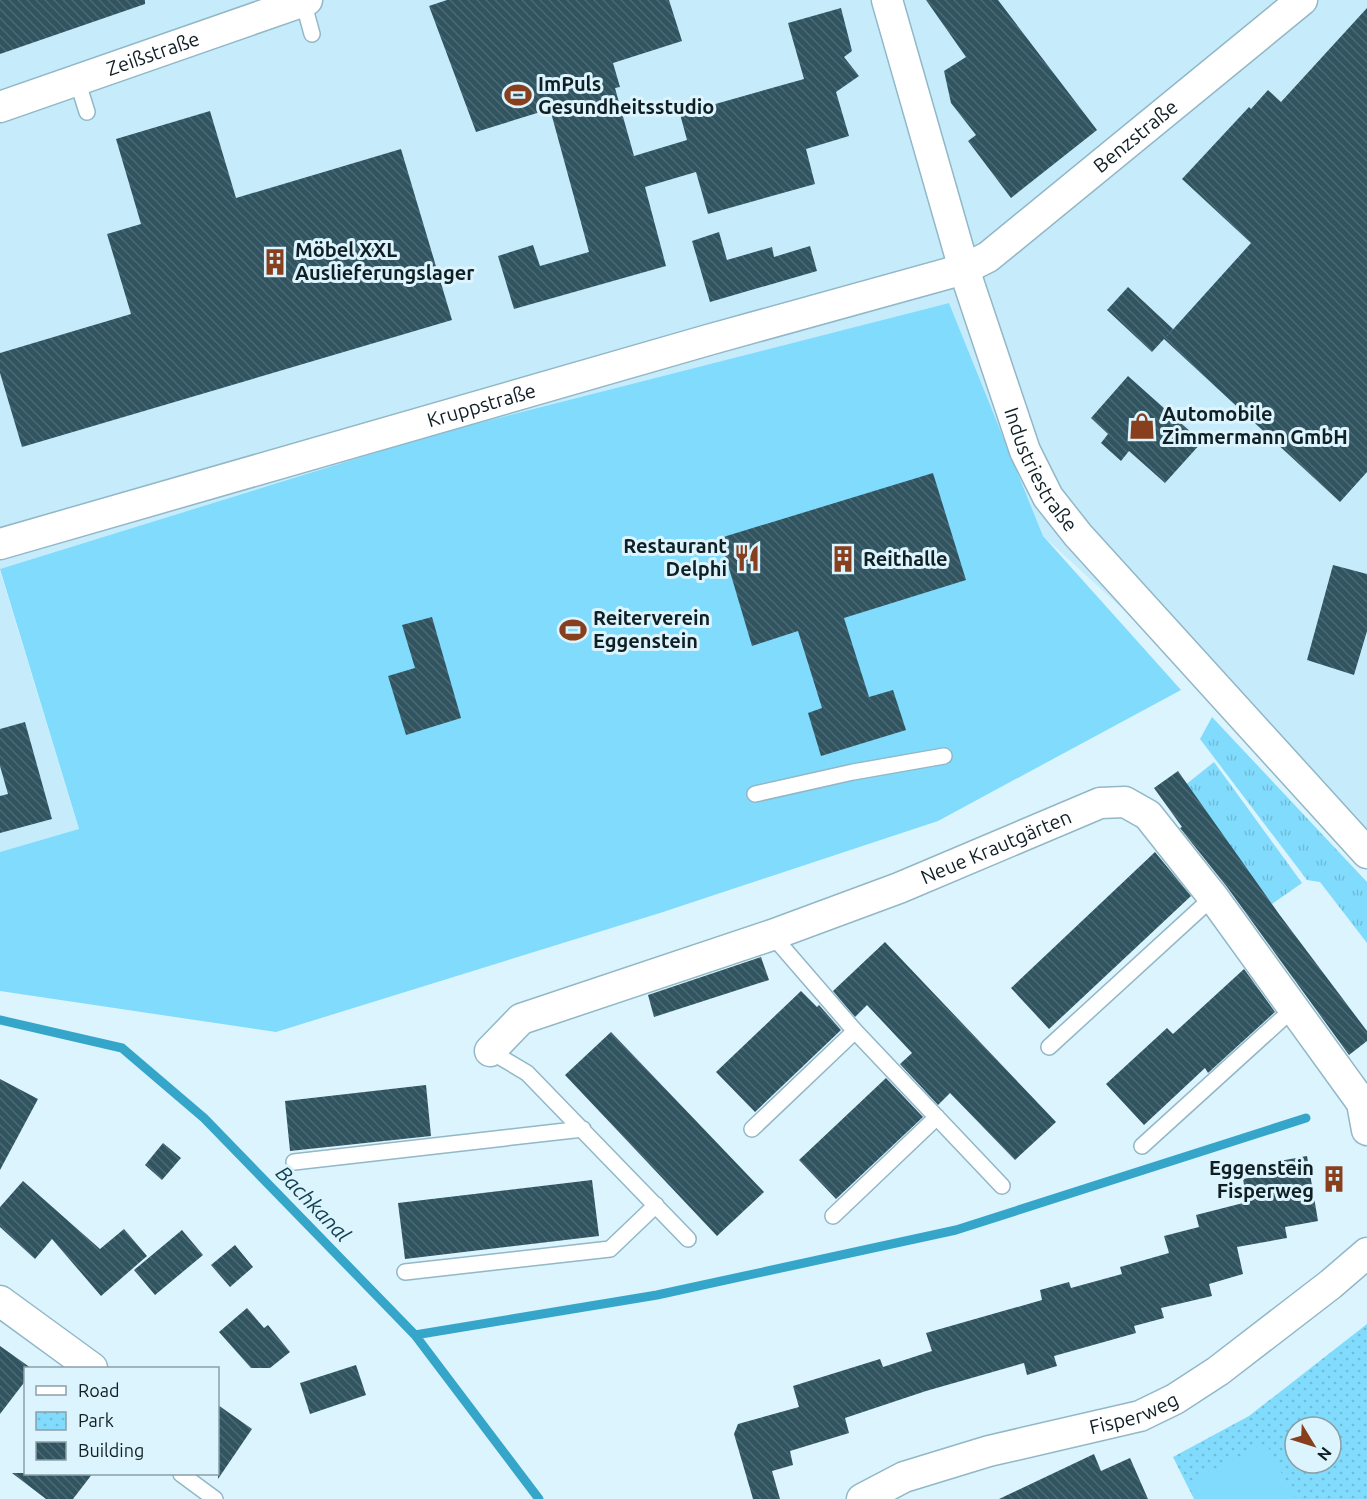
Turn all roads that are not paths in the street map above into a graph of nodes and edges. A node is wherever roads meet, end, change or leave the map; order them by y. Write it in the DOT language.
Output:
graph roads {
  1 [pos="887,0"];
  2 [pos="1302,0"];
  3 [pos="305,1"];
  4 [pos="312,34"];
  5 [pos="76,80"];
  6 [pos="0,107"];
  7 [pos="87,112"];
  8 [pos="964,269"];
  9 [pos="0,544"];
  10 [pos="944,756"];
  11 [pos="755,794"];
  12 [pos="1364,837"];
  13 [pos="1213,897"];
  14 [pos="772,935"];
  15 [pos="1294,1008"];
  16 [pos="855,1031"];
  17 [pos="1049,1047"];
  18 [pos="490,1051"];
  19 [pos="937,1117"];
  20 [pos="583,1129"];
  21 [pos="752,1130"];
  22 [pos="1367,1130"];
  23 [pos="1142,1146"];
  24 [pos="294,1162"];
  25 [pos="1002,1186"];
  26 [pos="656,1205"];
  27 [pos="833,1216"];
  28 [pos="688,1239"];
  29 [pos="1367,1253"];
  30 [pos="405,1272"];
  31 [pos="0,1301"];
  32 [pos="91,1367"];
  33 [pos="184,1475"];
  34 [pos="215,1499"];
  35 [pos="862,1499"];
  1 -- 8 [label="street, Industriestraße"];
  2 -- 8 [label="street, Benzstraße"];
  3 -- 4 [label="lane"];
  3 -- 5 [label="street, Zeißstraße"];
  5 -- 6 [label="street, Zeißstraße"];
  5 -- 7 [label="lane"];
  8 -- 9 [label="street, Kruppstraße"];
  8 -- 12 [label="street, Industriestraße"];
  10 -- 11 [label="lane"];
  13 -- 14 [label="street, Neue Krautgärten"];
  13 -- 15 [label="street, Neue Krautgärten"];
  13 -- 17 [label="lane"];
  14 -- 16 [label="lane"];
  14 -- 18 [label="street, Neue Krautgärten"];
  15 -- 22 [label="street, Neue Krautgärten"];
  15 -- 23 [label="lane"];
  16 -- 19 [label="lane"];
  16 -- 21 [label="lane"];
  18 -- 20 [label="lane"];
  19 -- 25 [label="lane"];
  19 -- 27 [label="lane"];
  20 -- 24 [label="lane"];
  20 -- 26 [label="lane"];
  26 -- 28 [label="lane"];
  26 -- 30 [label="lane"];
  29 -- 35 [label="street, Fisperweg"];
  31 -- 32 [label="street"];
  33 -- 34 [label="lane"];
}
